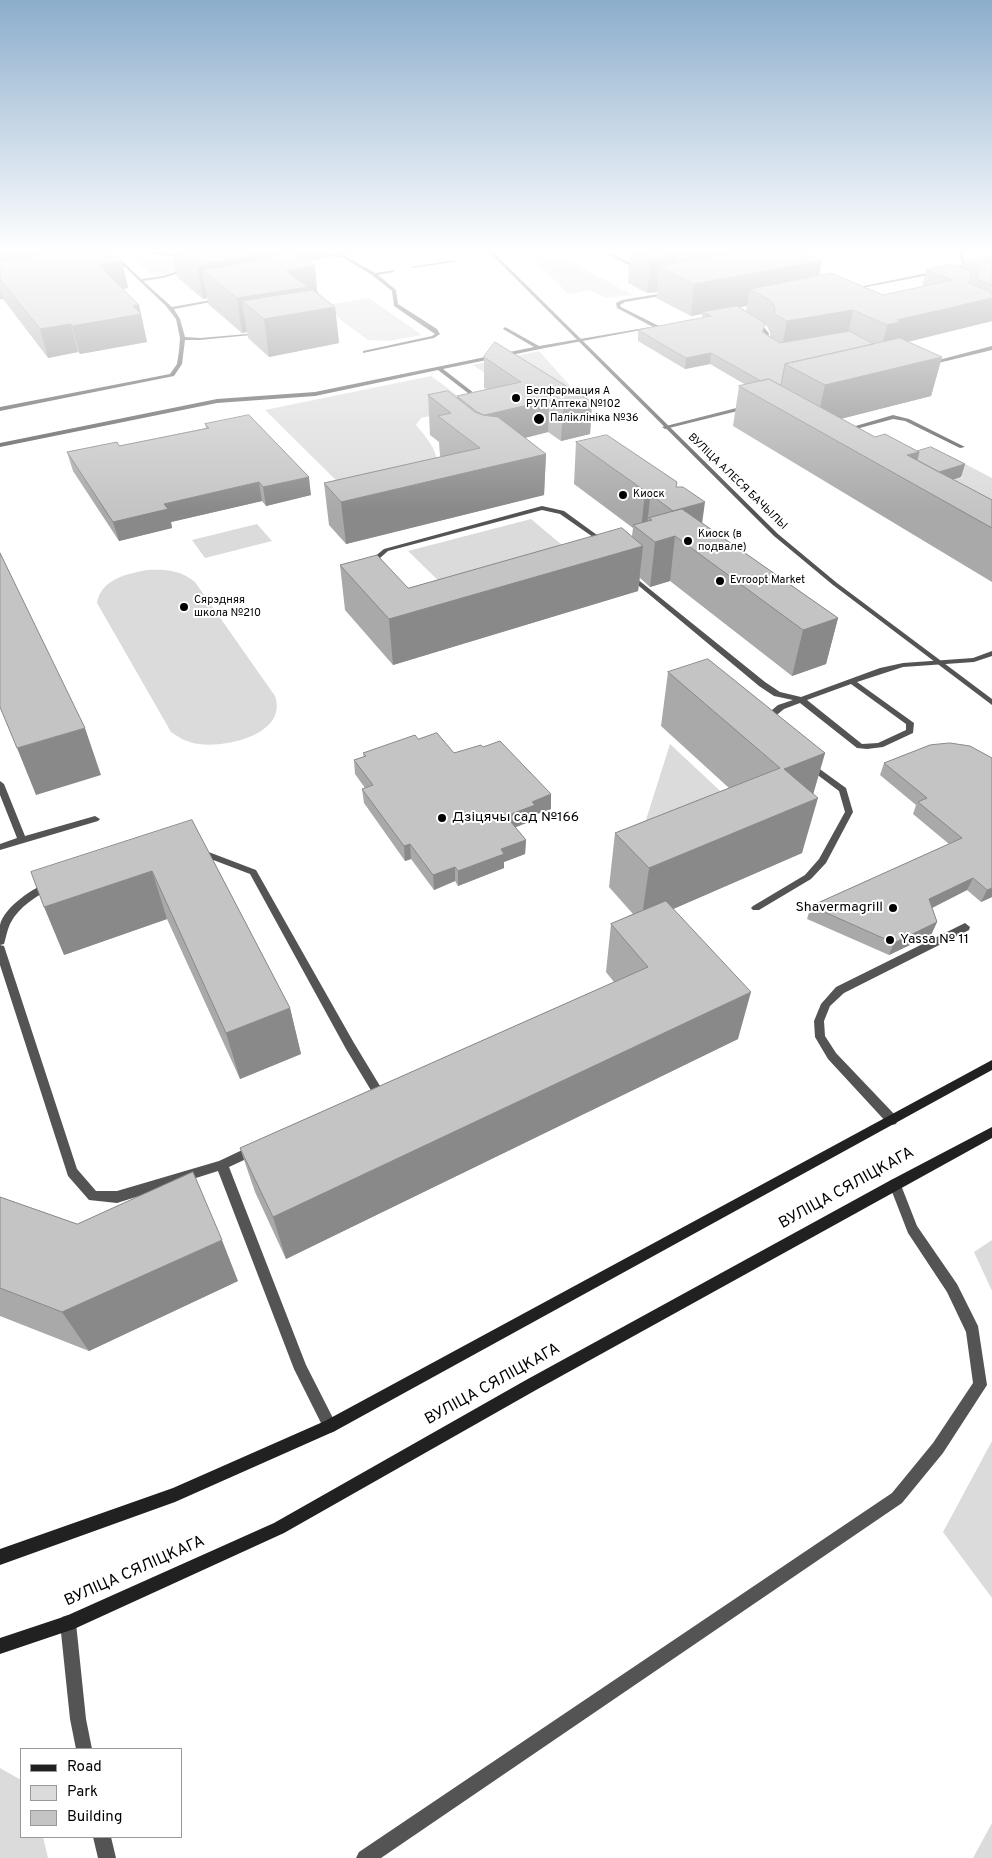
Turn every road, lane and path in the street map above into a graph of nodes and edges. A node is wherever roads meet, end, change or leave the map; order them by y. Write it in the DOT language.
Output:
graph roads {
  1 [pos="183,338"];
  2 [pos="199,338"];
  3 [pos="434,338"];
  4 [pos="522,338"];
  5 [pos="577,338"];
  6 [pos="598,338"];
  7 [pos="765,338"];
  8 [pos="580,341"];
  9 [pos="539,348"];
  10 [pos="775,348"];
  11 [pos="992,348"];
  12 [pos="365,352"];
  13 [pos="919,366"];
  14 [pos="439,368"];
  15 [pos="484,406"];
  16 [pos="756,406"];
  17 [pos="0,409"];
  18 [pos="666,427"];
  19 [pos="835,432"];
  20 [pos="0,445"];
  21 [pos="962,447"];
  22 [pos="606,556"];
  23 [pos="621,568"];
  24 [pos="389,572"];
  25 [pos="992,653"];
  26 [pos="938,663"];
  27 [pos="851,681"];
  28 [pos="800,699"];
  29 [pos="992,703"];
  30 [pos="774,730"];
  31 [pos="803,759"];
  32 [pos="0,784"];
  33 [pos="95,819"];
  34 [pos="22,840"];
  35 [pos="0,847"];
  36 [pos="192,851"];
  37 [pos="57,883"];
  38 [pos="756,908"];
  39 [pos="965,927"];
  40 [pos="0,941"];
  41 [pos="0,949"];
  42 [pos="992,1065"];
  43 [pos="376,1089"];
  44 [pos="892,1120"];
  45 [pos="992,1132"];
  46 [pos="262,1146"];
  47 [pos="222,1165"];
  48 [pos="895,1184"];
  49 [pos="330,1426"];
  50 [pos="0,1557"];
  51 [pos="68,1623"];
  52 [pos="0,1646"];
  53 [pos="84,1748"];
  54 [pos="102,1838"];
  55 [pos="107,1858"];
  56 [pos="364,1858"];
  1 -- 2 [label="street"];
  1 -- 17 [label="street"];
  3 -- 12 [label="street"];
  4 -- 9 [label="street"];
  5 -- 8 [label="street, ВУЛІЦА АЛЕСЯ БАЧЫЛЫ"];
  6 -- 8 [label="street"];
  7 -- 10 [label="street"];
  8 -- 9 [label="street"];
  8 -- 18 [label="street, ВУЛІЦА АЛЕСЯ БАЧЫЛЫ"];
  9 -- 14 [label="street"];
  11 -- 13 [label="street"];
  14 -- 15 [label="street"];
  14 -- 20 [label="street"];
  16 -- 18 [label="street"];
  18 -- 26 [label="street, ВУЛІЦА АЛЕСЯ БАЧЫЛЫ"];
  19 -- 21 [label="street"];
  22 -- 24 [label="street"];
  23 -- 28 [label="street"];
  25 -- 26 [label="street"];
  26 -- 27 [label="street"];
  26 -- 29 [label="street, ВУЛІЦА АЛЕСЯ БАЧЫЛЫ"];
  27 -- 28 [label="street"];
  27 -- 28 [label="street"];
  28 -- 30 [label="street"];
  31 -- 38 [label="street"];
  32 -- 34 [label="street"];
  33 -- 34 [label="street"];
  34 -- 35 [label="street"];
  36 -- 43 [label="street"];
  37 -- 40 [label="street"];
  39 -- 44 [label="street"];
  41 -- 47 [label="street"];
  42 -- 44 [label="main road"];
  44 -- 49 [label="main road"];
  45 -- 48 [label="main road, ВУЛІЦА СЯЛІЦКАГА"];
  46 -- 47 [label="street"];
  47 -- 49 [label="street"];
  48 -- 51 [label="main road, ВУЛІЦА СЯЛІЦКАГА"];
  48 -- 56 [label="street"];
  49 -- 50 [label="main road"];
  51 -- 52 [label="main road, ВУЛІЦА СЯЛІЦКАГА"];
  51 -- 53 [label="street"];
  54 -- 55 [label="street"];
}
